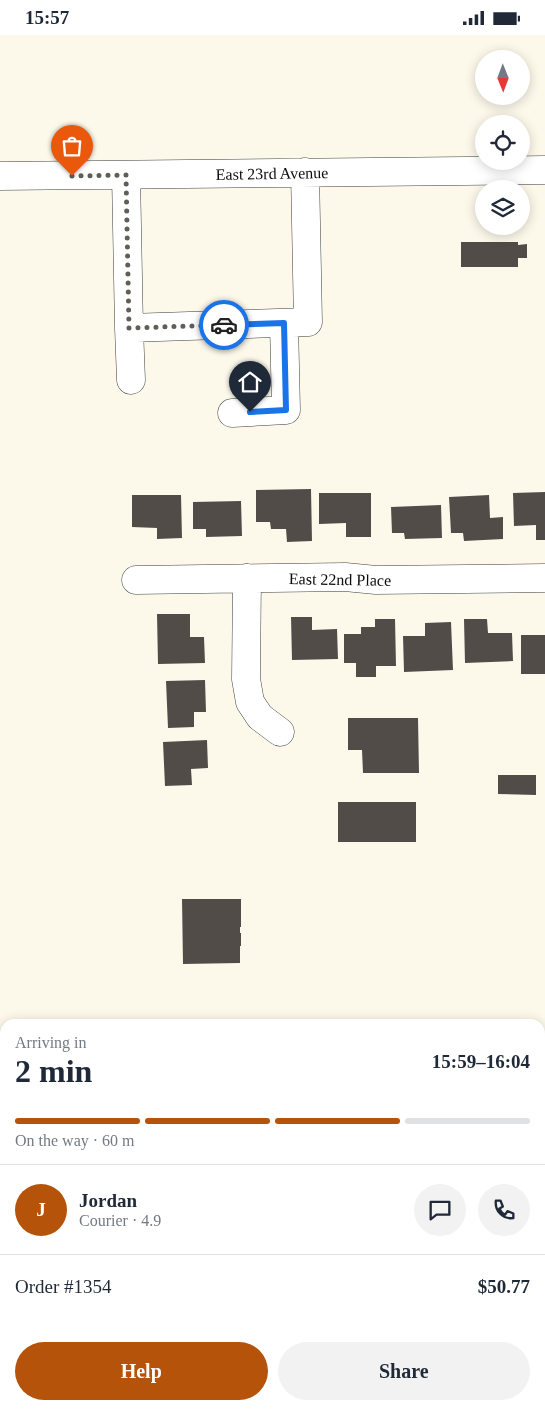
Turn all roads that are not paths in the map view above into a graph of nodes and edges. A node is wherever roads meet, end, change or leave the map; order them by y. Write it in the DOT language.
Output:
graph roads {
  1 [pos="545,170"];
  2 [pos="305,172"];
  3 [pos="126,175"];
  4 [pos="0,177"];
  5 [pos="284,323"];
  6 [pos="129,328"];
  7 [pos="131,380"];
  8 [pos="232,413"];
  9 [pos="247,578"];
  10 [pos="545,578"];
  11 [pos="136,580"];
  12 [pos="280,732"];
  1 -- 2 [label="street, East 23rd Avenue"];
  2 -- 3 [label="street, East 23rd Avenue"];
  2 -- 5 [label="street"];
  3 -- 4 [label="street, East 23rd Avenue"];
  3 -- 6 [label="street"];
  5 -- 6 [label="street"];
  5 -- 8 [label="street"];
  6 -- 7 [label="street"];
  9 -- 10 [label="street, East 22nd Place"];
  9 -- 11 [label="street, East 22nd Place"];
  9 -- 12 [label="street"];
}
